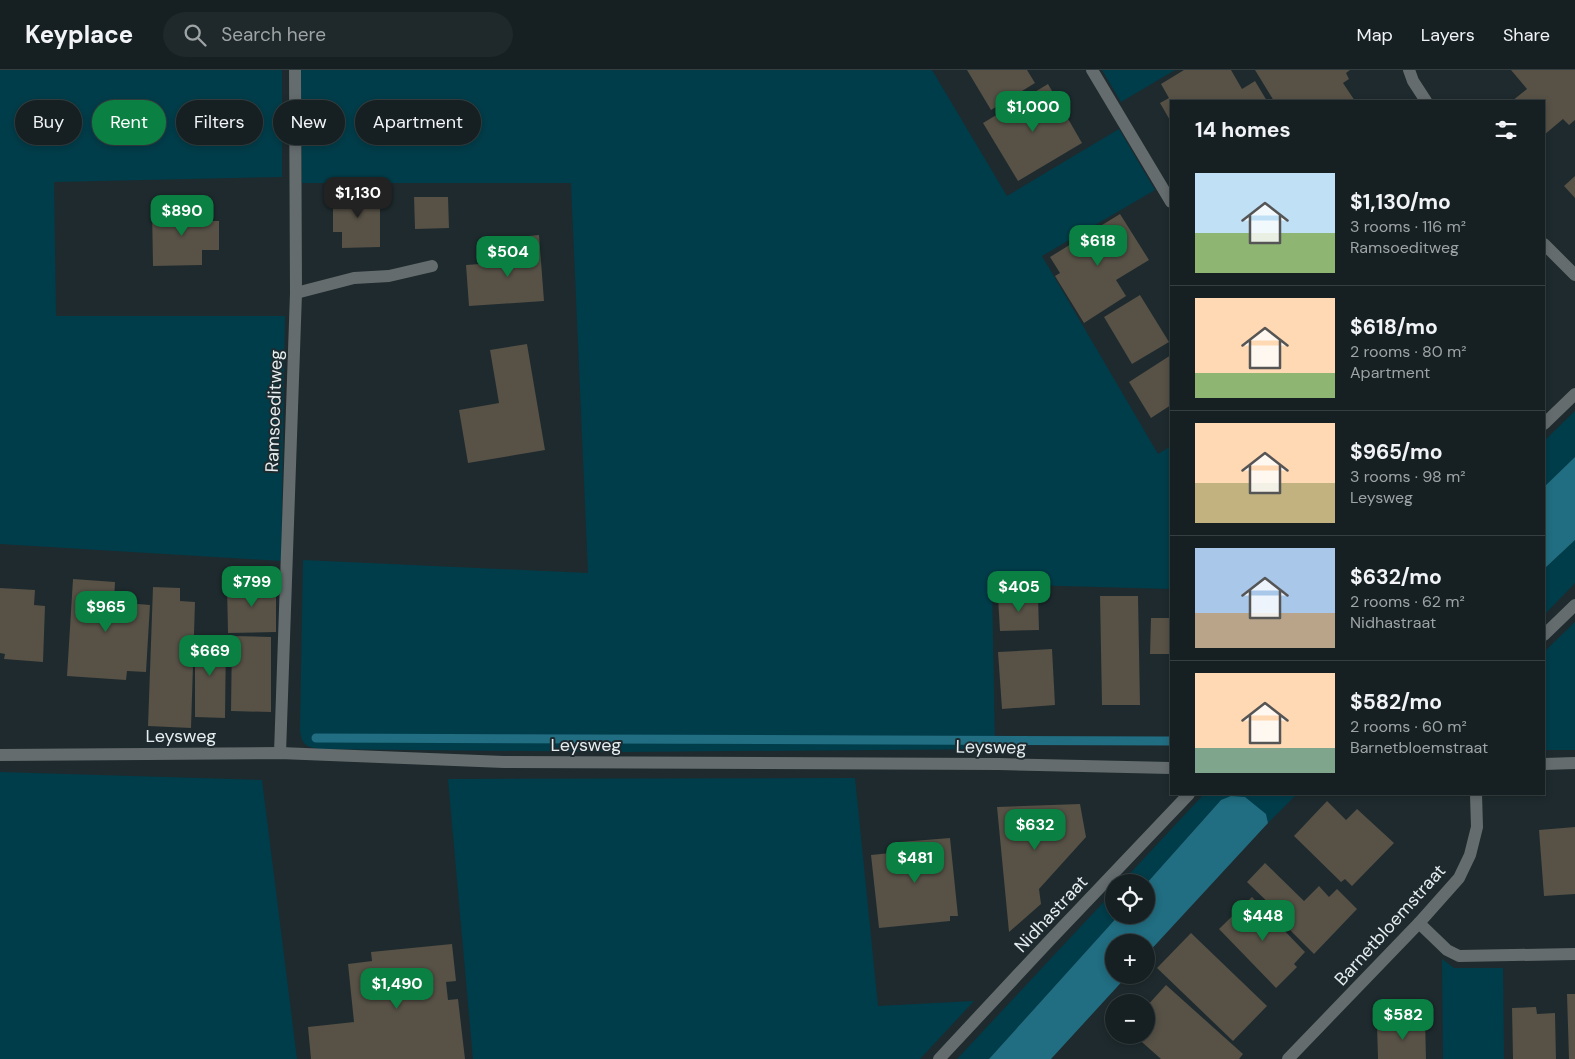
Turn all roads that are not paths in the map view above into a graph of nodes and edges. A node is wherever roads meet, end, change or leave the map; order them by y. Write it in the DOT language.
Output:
graph roads {
  1 [pos="295,70"];
  2 [pos="1092,70"];
  3 [pos="1409,70"];
  4 [pos="1425,100"];
  5 [pos="1170,200"];
  6 [pos="1545,245"];
  7 [pos="432,266"];
  8 [pos="1575,276"];
  9 [pos="296,293"];
  10 [pos="1575,394"];
  11 [pos="1545,423"];
  12 [pos="1575,605"];
  13 [pos="1545,634"];
  14 [pos="0,754"];
  15 [pos="280,754"];
  16 [pos="1575,763"];
  17 [pos="1545,764"];
  18 [pos="1170,768"];
  19 [pos="1188,795"];
  20 [pos="1476,795"];
  21 [pos="1419,924"];
  22 [pos="1575,954"];
  23 [pos="939,1059"];
  24 [pos="1288,1059"];
  1 -- 9 [label="street, Ramsoeditweg"];
  2 -- 5 [label="street"];
  3 -- 4 [label="street"];
  6 -- 8 [label="street"];
  7 -- 9 [label="street"];
  9 -- 15 [label="street, Ramsoeditweg"];
  10 -- 11 [label="street"];
  12 -- 13 [label="street"];
  14 -- 15 [label="street, Leysweg"];
  15 -- 18 [label="street, Leysweg"];
  16 -- 17 [label="street"];
  19 -- 23 [label="street, Nidhastraat"];
  20 -- 21 [label="street, Barnetbloemstraat"];
  21 -- 22 [label="street"];
  21 -- 24 [label="street, Barnetbloemstraat"];
}
